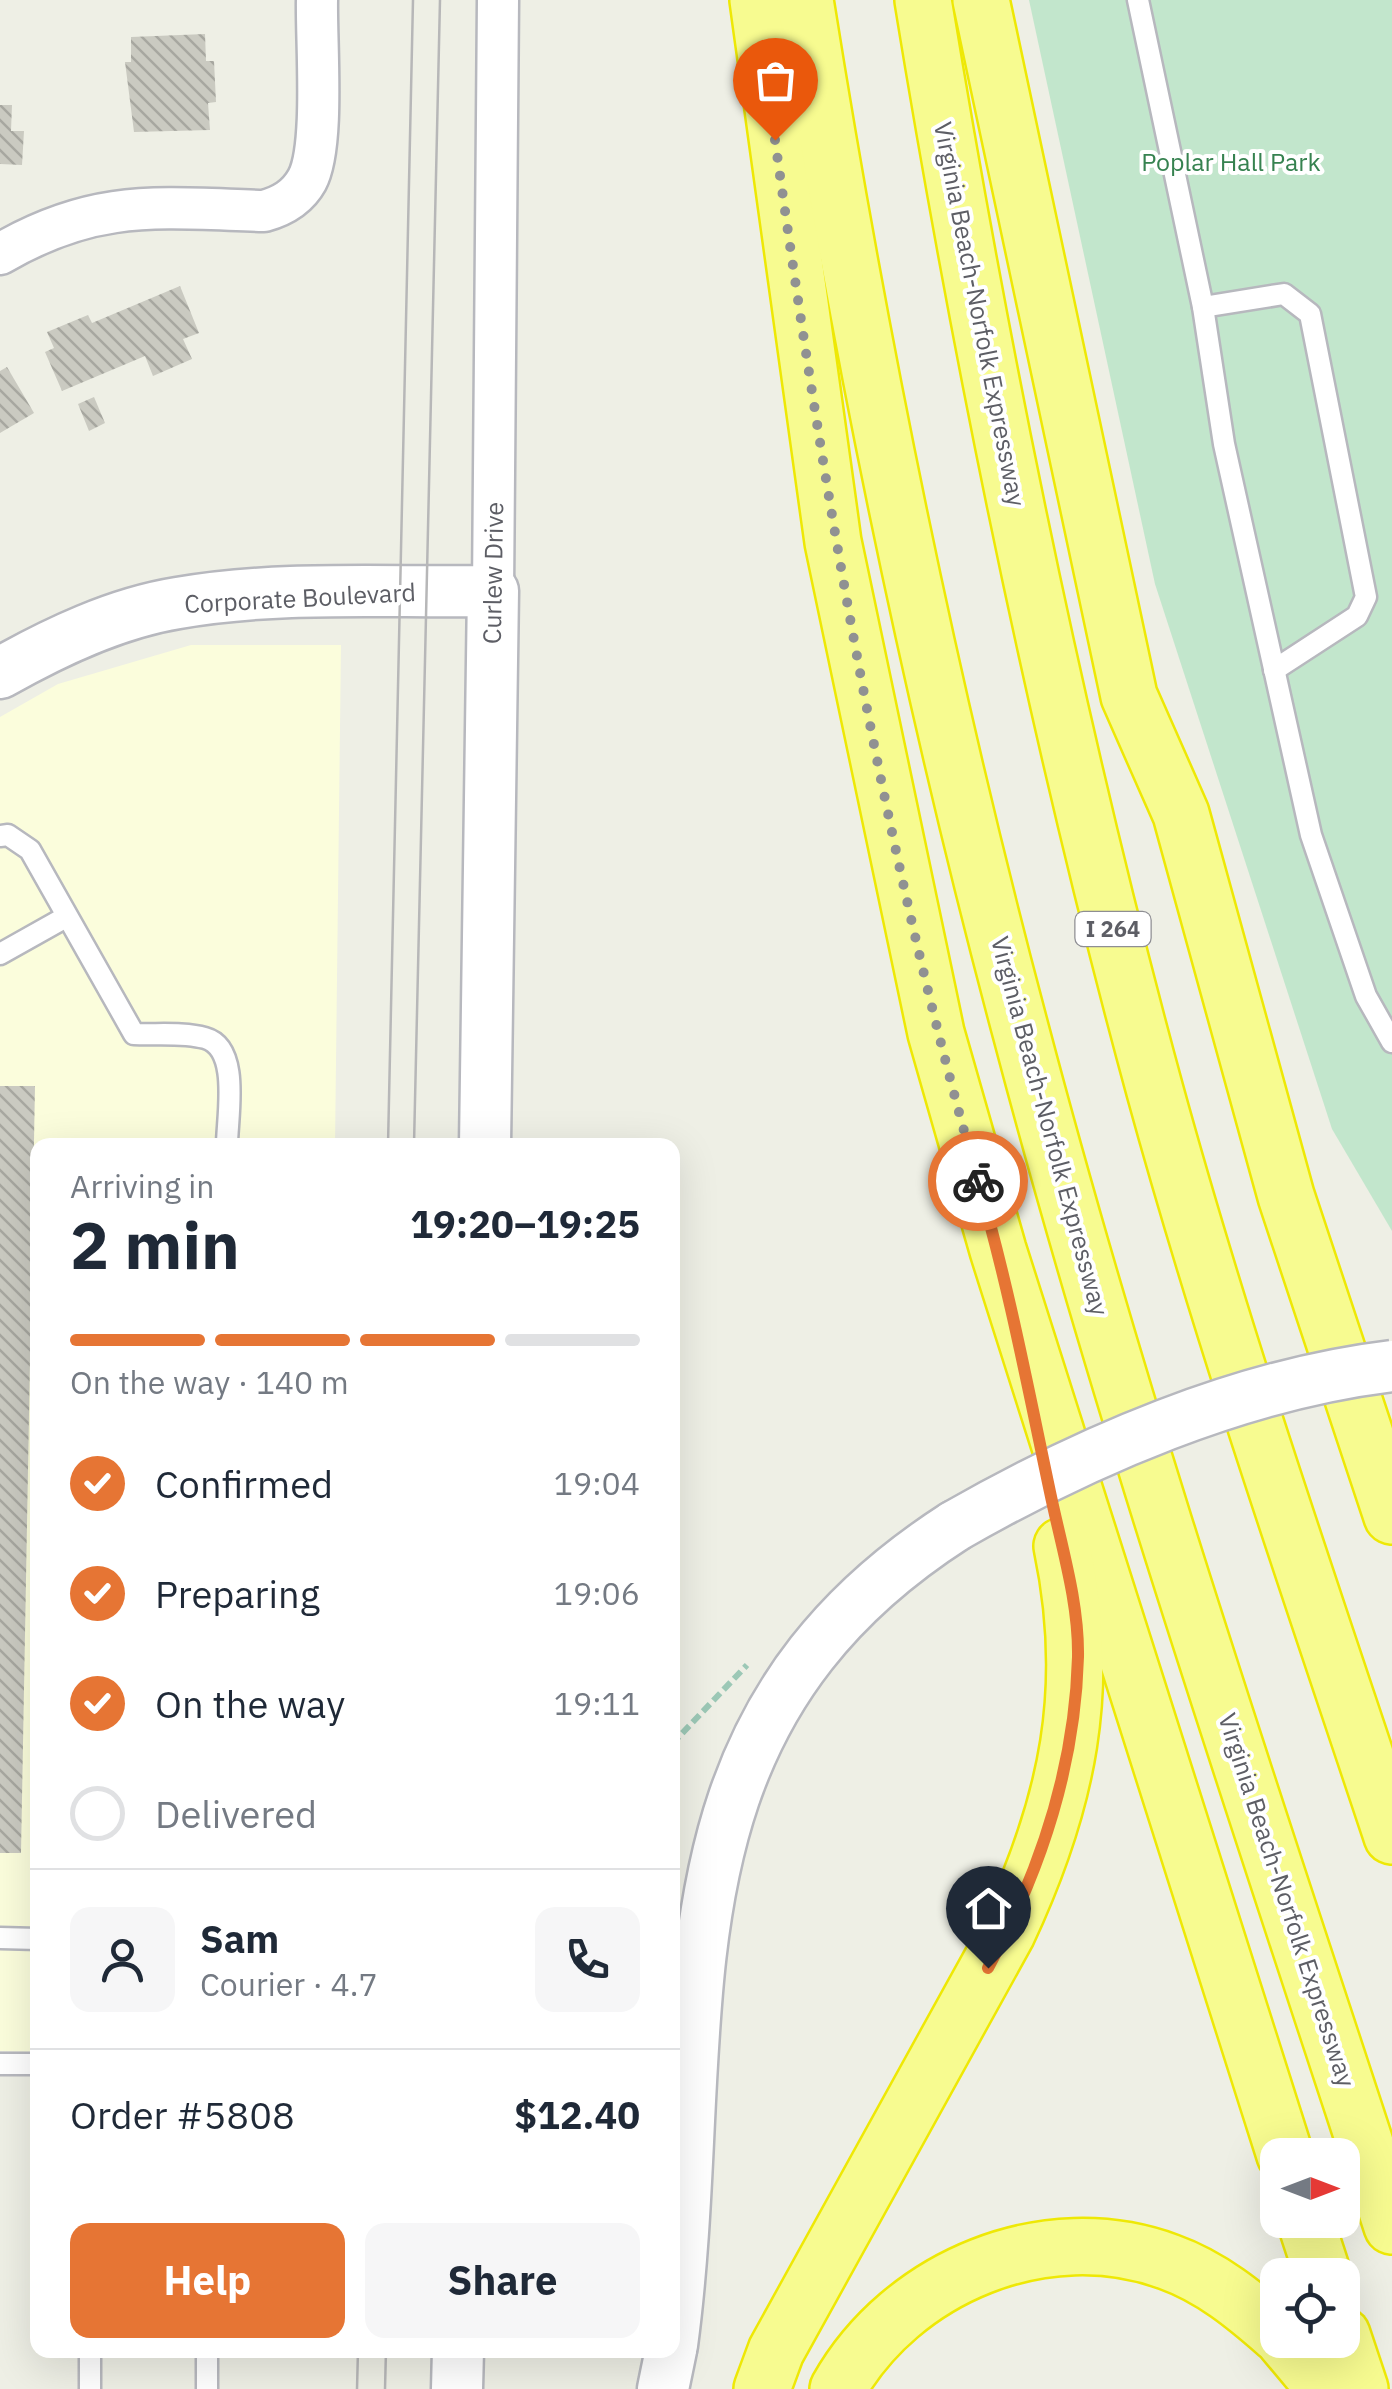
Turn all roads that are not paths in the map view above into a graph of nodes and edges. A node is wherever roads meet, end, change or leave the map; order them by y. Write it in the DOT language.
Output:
graph roads {
  1 [pos="316,0"];
  2 [pos="498,0"];
  3 [pos="758,0"];
  4 [pos="805,0"];
  5 [pos="923,0"];
  6 [pos="981,0"];
  7 [pos="1138,0"];
  8 [pos="0,254"];
  9 [pos="1203,307"];
  10 [pos="493,591"];
  11 [pos="1274,670"];
  12 [pos="0,673"];
  13 [pos="0,836"];
  14 [pos="66,917"];
  15 [pos="0,954"];
  16 [pos="1392,1042"];
  17 [pos="227,1138"];
  18 [pos="484,1138"];
  19 [pos="998,1250"];
  20 [pos="1392,1366"];
  21 [pos="1366,1444"];
  22 [pos="1392,1496"];
  23 [pos="1392,1516"];
  24 [pos="1392,1836"];
  25 [pos="0,1938"];
  26 [pos="30,1938"];
  27 [pos="0,2064"];
  28 [pos="30,2064"];
  29 [pos="1279,2138"];
  30 [pos="1392,2226"];
  31 [pos="680,2265"];
  32 [pos="1260,2318"];
  33 [pos="90,2358"];
  34 [pos="206,2358"];
  35 [pos="458,2358"];
  36 [pos="670,2358"];
  37 [pos="1299,2358"];
  38 [pos="1350,2358"];
  39 [pos="90,2389"];
  40 [pos="206,2389"];
  41 [pos="456,2389"];
  42 [pos="664,2389"];
  43 [pos="762,2389"];
  44 [pos="838,2389"];
  45 [pos="1325,2389"];
  46 [pos="1360,2389"];
  1 -- 8 [label="street"];
  2 -- 10 [label="street, Curlew Drive"];
  3 -- 19 [label="highway"];
  4 -- 30 [label="highway, Virginia Beach-Norfolk Expressway"];
  5 -- 24 [label="highway, Virginia Beach-Norfolk Expressway / I 264"];
  6 -- 21 [label="highway"];
  7 -- 9 [label="lane"];
  9 -- 11 [label="lane"];
  9 -- 11 [label="lane"];
  10 -- 12 [label="street, Corporate Boulevard"];
  10 -- 18 [label="street, Curlew Drive"];
  11 -- 16 [label="lane"];
  13 -- 14 [label="lane"];
  14 -- 15 [label="lane"];
  14 -- 17 [label="lane"];
  19 -- 29 [label="highway"];
  19 -- 43 [label="highway"];
  20 -- 31 [label="street, bridge"];
  21 -- 22 [label="highway"];
  21 -- 23 [label="highway"];
  25 -- 26 [label="lane"];
  27 -- 28 [label="lane"];
  32 -- 44 [label="highway"];
  33 -- 39 [label="lane"];
  34 -- 40 [label="lane"];
  35 -- 41 [label="street"];
  36 -- 42 [label="street"];
  37 -- 45 [label="highway"];
  38 -- 46 [label="highway"];
}
